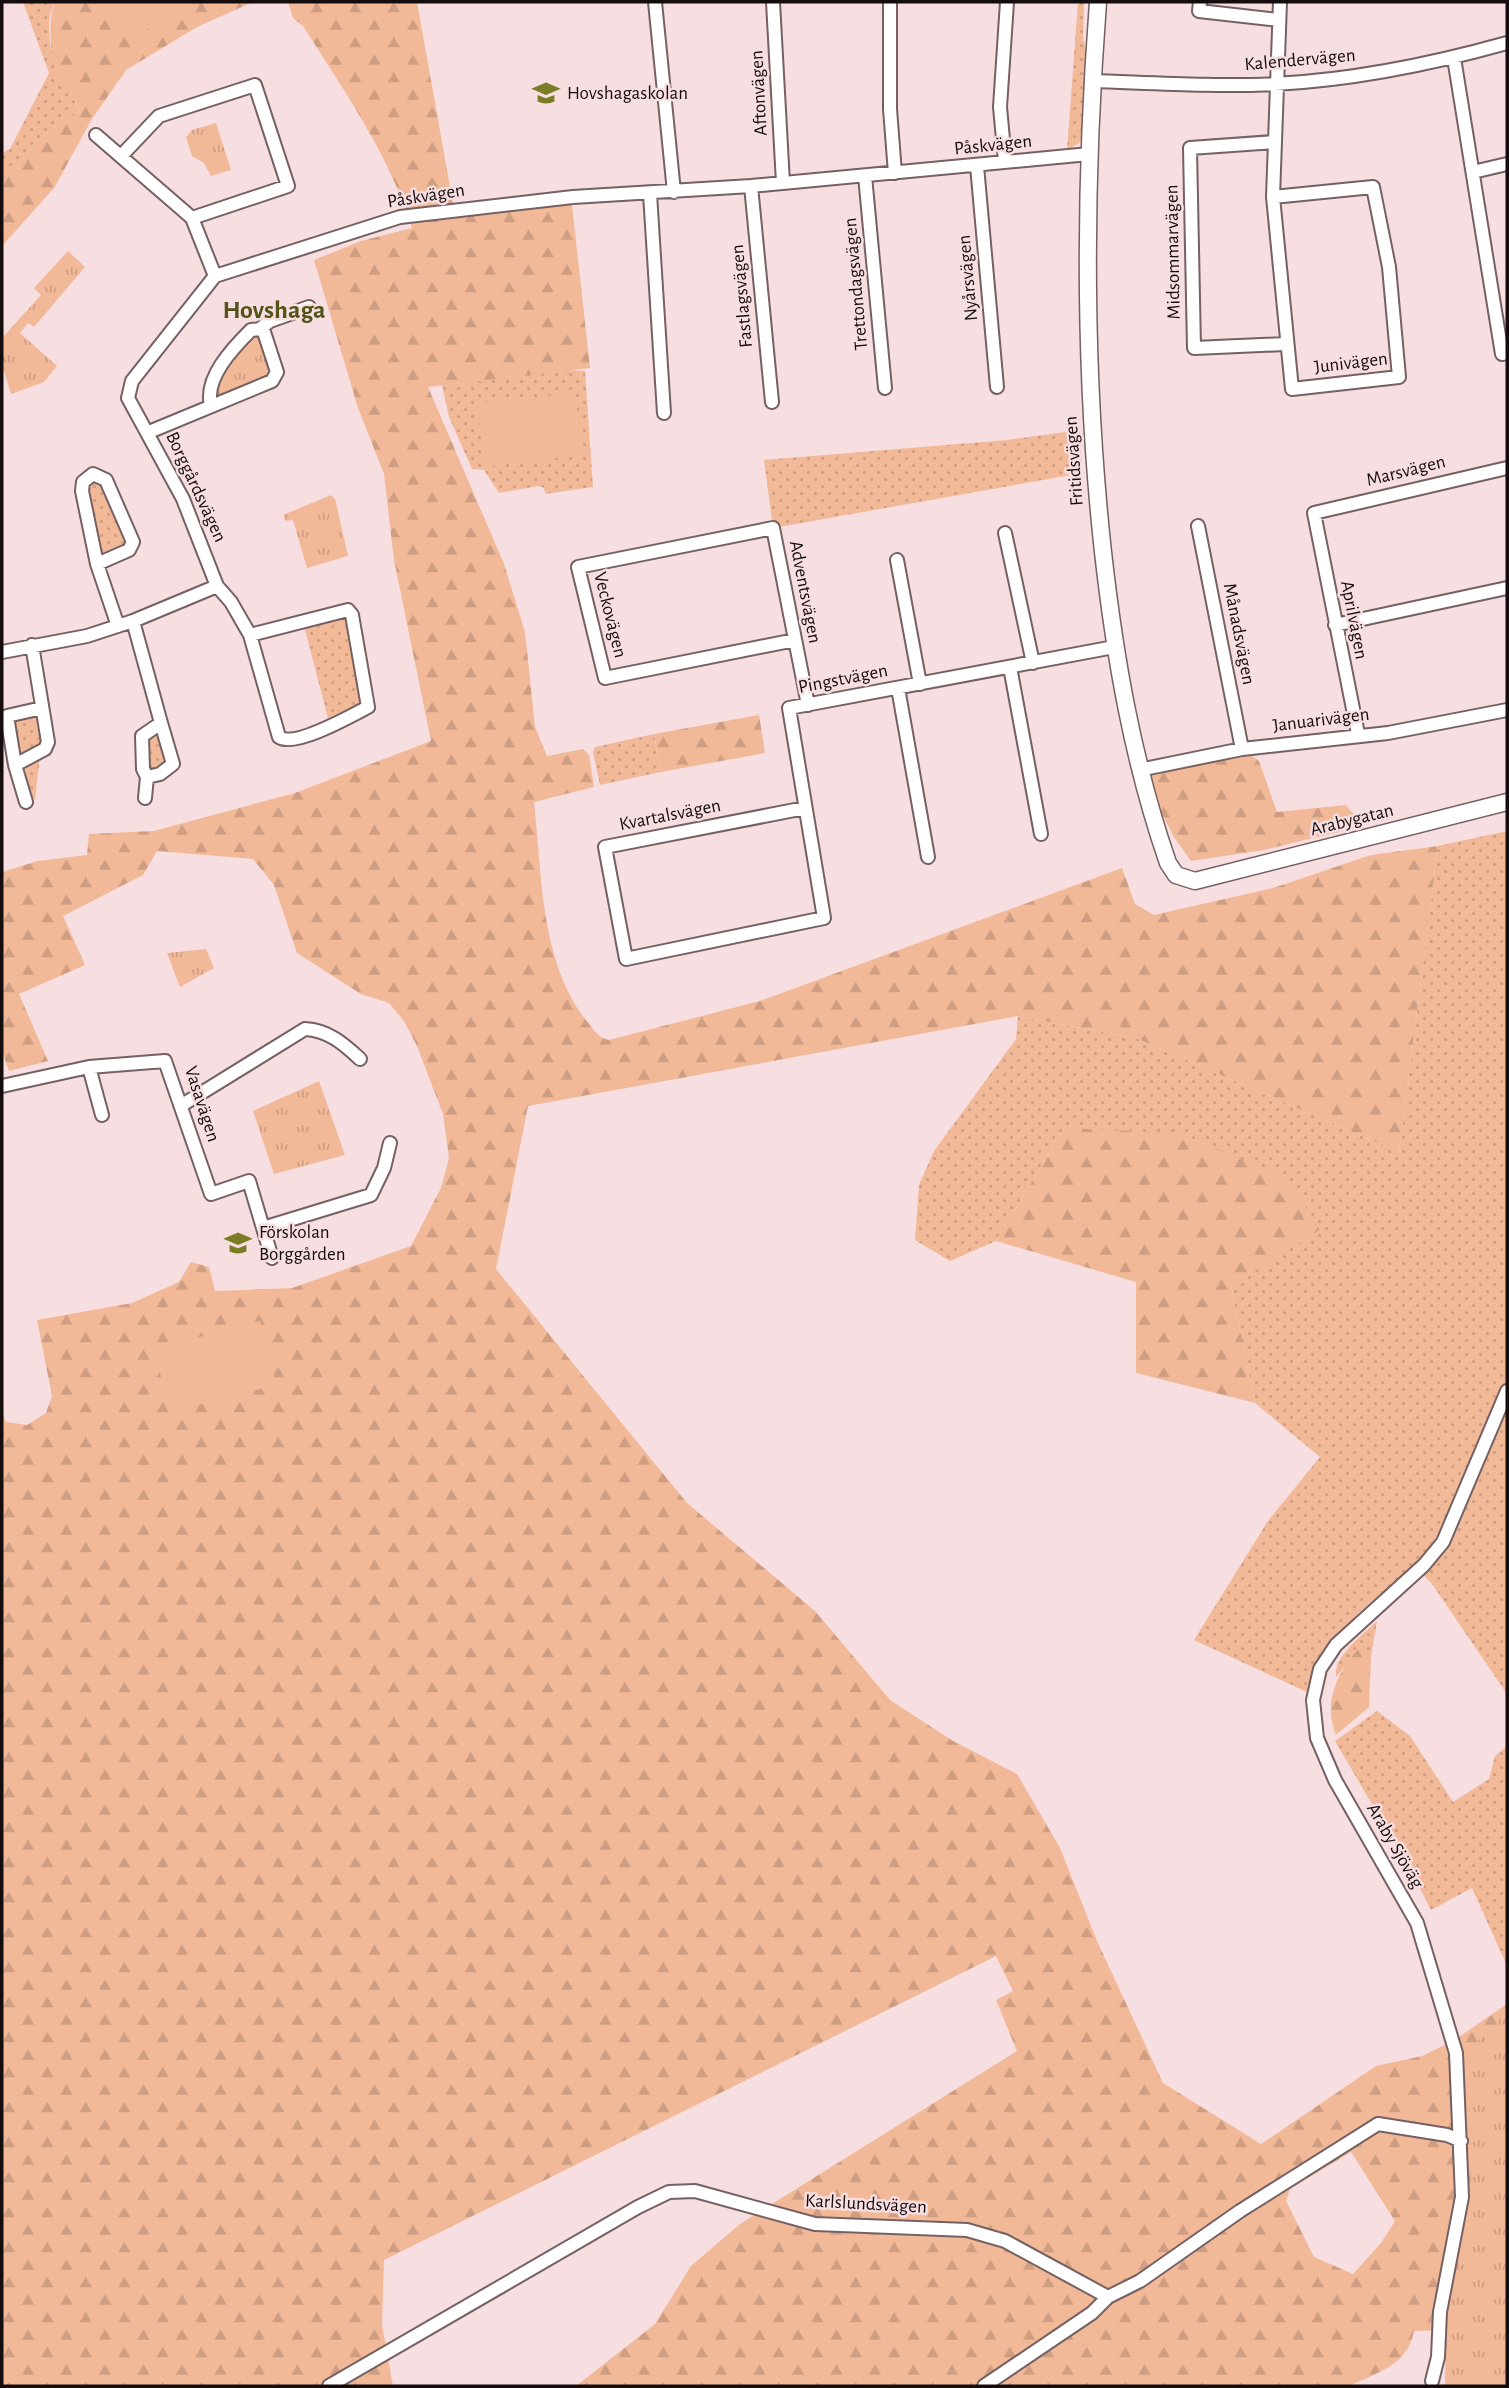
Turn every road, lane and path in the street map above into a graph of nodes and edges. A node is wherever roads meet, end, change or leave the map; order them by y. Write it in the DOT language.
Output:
graph roads {
  1 [pos="655,2"];
  2 [pos="773,2"];
  3 [pos="890,2"];
  4 [pos="1007,2"];
  5 [pos="1098,2"];
  6 [pos="1200,2"];
  7 [pos="1280,2"];
  8 [pos="1279,20"];
  9 [pos="1507,44"];
  10 [pos="1454,58"];
  11 [pos="1092,81"];
  12 [pos="1276,84"];
  13 [pos="96,135"];
  14 [pos="1274,142"];
  15 [pos="1089,154"];
  16 [pos="122,155"];
  17 [pos="1005,162"];
  18 [pos="1507,164"];
  19 [pos="977,166"];
  20 [pos="1473,172"];
  21 [pos="895,173"];
  22 [pos="866,176"];
  23 [pos="783,183"];
  24 [pos="751,186"];
  25 [pos="674,192"];
  26 [pos="650,194"];
  27 [pos="1273,197"];
  28 [pos="192,218"];
  29 [pos="215,276"];
  30 [pos="309,307"];
  31 [pos="261,328"];
  32 [pos="1285,344"];
  33 [pos="1507,353"];
  34 [pos="997,387"];
  35 [pos="885,388"];
  36 [pos="772,402"];
  37 [pos="211,405"];
  38 [pos="664,413"];
  39 [pos="149,432"];
  40 [pos="1507,467"];
  41 [pos="1314,513"];
  42 [pos="1198,526"];
  43 [pos="773,528"];
  44 [pos="1006,533"];
  45 [pos="897,560"];
  46 [pos="97,564"];
  47 [pos="217,586"];
  48 [pos="1507,588"];
  49 [pos="133,621"];
  50 [pos="1335,625"];
  51 [pos="118,626"];
  52 [pos="250,635"];
  53 [pos="794,640"];
  54 [pos="32,645"];
  55 [pos="1114,647"];
  56 [pos="2,652"];
  57 [pos="1033,663"];
  58 [pos="1010,667"];
  59 [pos="919,684"];
  60 [pos="898,688"];
  61 [pos="808,705"];
  62 [pos="41,708"];
  63 [pos="1507,710"];
  64 [pos="161,723"];
  65 [pos="1358,734"];
  66 [pos="1242,749"];
  67 [pos="15,765"];
  68 [pos="1139,770"];
  69 [pos="148,777"];
  70 [pos="145,798"];
  71 [pos="26,802"];
  72 [pos="1507,802"];
  73 [pos="805,808"];
  74 [pos="1041,834"];
  75 [pos="928,857"];
  76 [pos="1207,878"];
  77 [pos="824,918"];
  78 [pos="360,1059"];
  79 [pos="89,1067"];
  80 [pos="2,1086"];
  81 [pos="182,1105"];
  82 [pos="102,1115"];
  83 [pos="390,1143"];
  84 [pos="263,1228"];
  85 [pos="272,1258"];
  86 [pos="1507,1391"];
  87 [pos="1461,2141"];
  88 [pos="1108,2297"];
  89 [pos="1432,2381"];
  90 [pos="329,2386"];
  91 [pos="984,2386"];
  1 -- 25 [label="street"];
  2 -- 23 [label="street, Aftonvägen"];
  3 -- 21 [label="street"];
  4 -- 17 [label="street"];
  5 -- 11 [label="street, Fritidsvägen"];
  6 -- 8 [label="street"];
  7 -- 8 [label="street, Junivägen"];
  8 -- 12 [label="street, Junivägen"];
  9 -- 10 [label="street, Kalendervägen"];
  10 -- 12 [label="street, Kalendervägen"];
  10 -- 20 [label="street"];
  11 -- 12 [label="street, Kalendervägen"];
  11 -- 15 [label="street, Fritidsvägen"];
  12 -- 14 [label="street, Junivägen"];
  13 -- 16 [label="street"];
  14 -- 27 [label="street, Junivägen"];
  14 -- 32 [label="street, Midsommarvägen"];
  15 -- 17 [label="street, Påskvägen"];
  15 -- 55 [label="street, Fritidsvägen"];
  16 -- 28 [label="street"];
  16 -- 28 [label="street"];
  17 -- 19 [label="street, Påskvägen"];
  18 -- 20 [label="street"];
  19 -- 21 [label="street, Påskvägen"];
  19 -- 34 [label="street, Nyårsvägen"];
  20 -- 33 [label="street"];
  21 -- 22 [label="street, Påskvägen"];
  22 -- 23 [label="street, Påskvägen"];
  22 -- 35 [label="street, Trettondagsvägen"];
  23 -- 24 [label="street, Påskvägen"];
  24 -- 25 [label="street, Påskvägen"];
  24 -- 36 [label="street, Fastlagsvägen"];
  25 -- 26 [label="street, Påskvägen"];
  26 -- 29 [label="street, Påskvägen"];
  26 -- 38 [label="street"];
  27 -- 32 [label="street, Junivägen"];
  27 -- 32 [label="street, Junivägen"];
  28 -- 29 [label="street"];
  29 -- 39 [label="street, Borggårdsvägen"];
  30 -- 31 [label="street"];
  31 -- 37 [label="street"];
  31 -- 37 [label="street"];
  37 -- 39 [label="street"];
  39 -- 47 [label="street, Borggårdsvägen"];
  40 -- 41 [label="street, Marsvägen"];
  41 -- 50 [label="street, Aprilvägen"];
  42 -- 66 [label="street, Månadsvägen"];
  43 -- 53 [label="street, Adventsvägen"];
  43 -- 53 [label="street, Veckovägen"];
  44 -- 57 [label="street"];
  45 -- 59 [label="street"];
  46 -- 46 [label="street"];
  46 -- 51 [label="street"];
  47 -- 49 [label="street"];
  47 -- 52 [label="street, Borggårdsvägen"];
  48 -- 50 [label="street"];
  49 -- 51 [label="street"];
  49 -- 64 [label="street"];
  50 -- 65 [label="street, Aprilvägen"];
  51 -- 54 [label="street"];
  52 -- 52 [label="street, Borggårdsvägen"];
  53 -- 61 [label="street, Adventsvägen"];
  54 -- 56 [label="street"];
  54 -- 62 [label="street"];
  55 -- 57 [label="street, Pingstvägen"];
  55 -- 68 [label="street, Fritidsvägen"];
  57 -- 58 [label="street, Pingstvägen"];
  58 -- 59 [label="street, Pingstvägen"];
  58 -- 74 [label="street"];
  59 -- 60 [label="street, Pingstvägen"];
  60 -- 61 [label="street, Pingstvägen"];
  60 -- 75 [label="street"];
  61 -- 73 [label="street, Pingstvägen"];
  62 -- 67 [label="street"];
  62 -- 67 [label="street"];
  63 -- 65 [label="street, Januarivägen"];
  64 -- 69 [label="street"];
  64 -- 69 [label="street"];
  65 -- 66 [label="street, Januarivägen"];
  66 -- 68 [label="street, Januarivägen"];
  67 -- 71 [label="street"];
  68 -- 76 [label="street, Fritidsvägen"];
  69 -- 70 [label="street"];
  72 -- 76 [label="street, Arabygatan"];
  73 -- 77 [label="street, Pingstvägen"];
  73 -- 77 [label="street, Kvartalsvägen"];
  78 -- 81 [label="street"];
  79 -- 80 [label="street, Vasavägen"];
  79 -- 81 [label="street, Vasavägen"];
  79 -- 82 [label="street"];
  81 -- 84 [label="street, Vasavägen"];
  83 -- 84 [label="street"];
  84 -- 85 [label="street"];
  86 -- 87 [label="street, Araby Sjöväg"];
  87 -- 88 [label="street"];
  87 -- 89 [label="street, Araby Sjöväg"];
  88 -- 90 [label="street, Karlslundsvägen"];
  88 -- 91 [label="street"];
}
